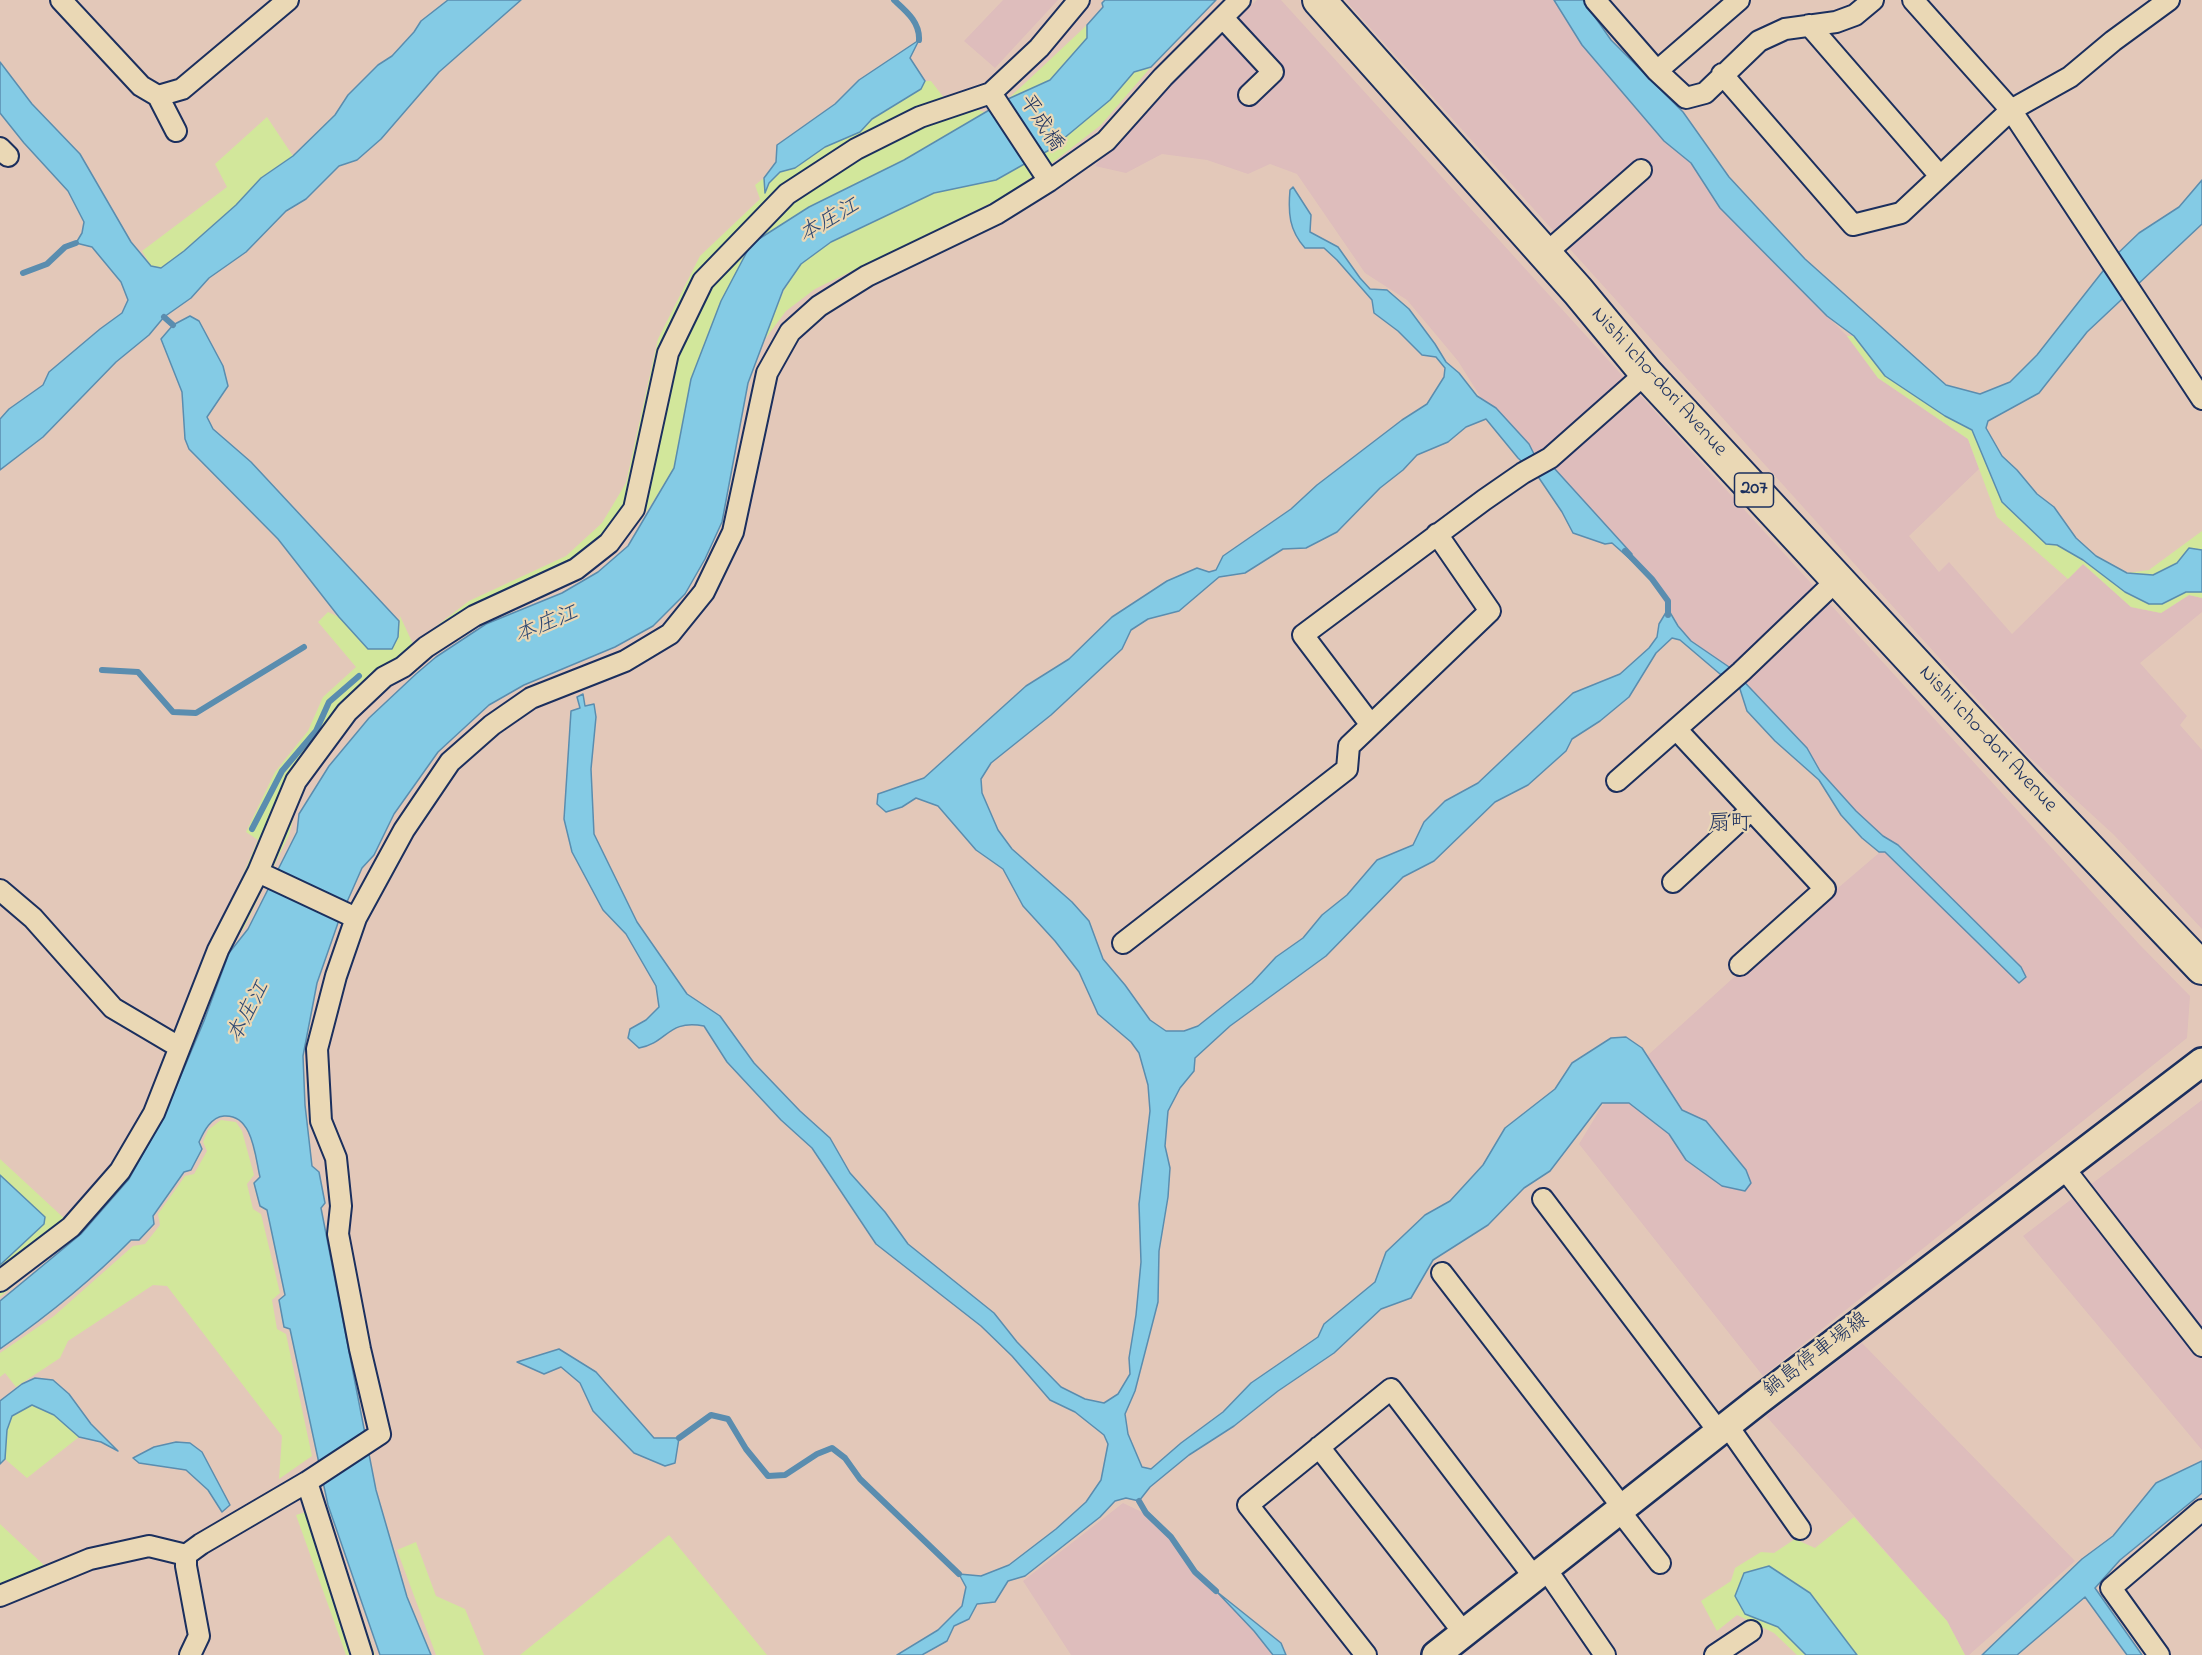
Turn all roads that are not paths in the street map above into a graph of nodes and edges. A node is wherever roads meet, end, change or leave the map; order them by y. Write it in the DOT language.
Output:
graph roads {
  1 [pos="288,0"];
  2 [pos="1240,0"];
  3 [pos="1319,0"];
  4 [pos="1739,0"];
  5 [pos="1873,0"];
  6 [pos="1913,0"];
  7 [pos="2169,0"];
  8 [pos="1076,1"];
  9 [pos="1602,3"];
  10 [pos="73,4"];
  11 [pos="1223,18"];
  12 [pos="1809,25"];
  13 [pos="1657,71"];
  14 [pos="1722,74"];
  15 [pos="991,93"];
  16 [pos="1249,95"];
  17 [pos="158,96"];
  18 [pos="2011,110"];
  19 [pos="176,131"];
  20 [pos="1641,170"];
  21 [pos="1940,176"];
  22 [pos="1049,181"];
  23 [pos="1545,254"];
  24 [pos="1646,373"];
  25 [pos="2202,399"];
  26 [pos="1437,534"];
  27 [pos="1837,580"];
  28 [pos="1371,725"];
  29 [pos="1676,729"];
  30 [pos="1617,781"];
  31 [pos="1751,810"];
  32 [pos="258,872"];
  33 [pos="1673,882"];
  34 [pos="0,890"];
  35 [pos="356,918"];
  36 [pos="1123,943"];
  37 [pos="1740,965"];
  38 [pos="2202,968"];
  39 [pos="179,1047"];
  40 [pos="2202,1062"];
  41 [pos="2064,1168"];
  42 [pos="1543,1199"];
  43 [pos="1442,1273"];
  44 [pos="0,1281"];
  45 [pos="2202,1346"];
  46 [pos="1723,1428"];
  47 [pos="1319,1447"];
  48 [pos="307,1482"];
  49 [pos="1623,1508"];
  50 [pos="2202,1510"];
  51 [pos="1800,1529"];
  52 [pos="186,1555"];
  53 [pos="1660,1563"];
  54 [pos="1540,1573"];
  55 [pos="0,1596"];
  56 [pos="1751,1631"];
  57 [pos="1455,1646"];
  58 [pos="190,1655"];
  59 [pos="362,1655"];
  60 [pos="1366,1655"];
  61 [pos="1605,1655"];
  62 [pos="1715,1655"];
  63 [pos="2159,1655"];
  1 -- 17 [label="street"];
  2 -- 11 [label="street"];
  3 -- 23 [label="highway, Nishi Icho-dori Avenue / 207"];
  4 -- 13 [label="street"];
  5 -- 12 [label="street"];
  6 -- 18 [label="street"];
  7 -- 18 [label="street"];
  8 -- 15 [label="street"];
  9 -- 13 [label="street"];
  10 -- 17 [label="street"];
  11 -- 16 [label="street"];
  11 -- 22 [label="street"];
  12 -- 14 [label="street"];
  12 -- 21 [label="street"];
  13 -- 14 [label="street"];
  14 -- 21 [label="street"];
  15 -- 22 [label="street, 平成橋"];
  15 -- 32 [label="street"];
  17 -- 19 [label="street"];
  18 -- 21 [label="street"];
  18 -- 25 [label="street"];
  20 -- 23 [label="street"];
  22 -- 35 [label="street"];
  23 -- 24 [label="highway, Nishi Icho-dori Avenue / 207"];
  24 -- 26 [label="street"];
  24 -- 27 [label="highway, Nishi Icho-dori Avenue / 207"];
  26 -- 28 [label="street"];
  26 -- 28 [label="street"];
  27 -- 29 [label="street"];
  27 -- 38 [label="highway, Nishi Icho-dori Avenue / 207"];
  28 -- 36 [label="street"];
  29 -- 30 [label="street"];
  29 -- 31 [label="street"];
  31 -- 33 [label="street"];
  31 -- 37 [label="street"];
  32 -- 35 [label="street"];
  32 -- 39 [label="street"];
  34 -- 39 [label="street"];
  35 -- 48 [label="street"];
  39 -- 44 [label="street"];
  40 -- 41 [label="main road, 鍋島停車場線"];
  41 -- 45 [label="street"];
  41 -- 46 [label="main road, 鍋島停車場線"];
  42 -- 46 [label="street"];
  43 -- 49 [label="street"];
  46 -- 49 [label="main road, 鍋島停車場線"];
  46 -- 51 [label="street"];
  47 -- 54 [label="street"];
  47 -- 57 [label="street"];
  47 -- 60 [label="street"];
  48 -- 52 [label="street"];
  48 -- 59 [label="street"];
  49 -- 53 [label="street"];
  49 -- 54 [label="main road, 鍋島停車場線"];
  50 -- 63 [label="street"];
  52 -- 55 [label="street"];
  52 -- 58 [label="street"];
  54 -- 57 [label="main road, 鍋島停車場線"];
  54 -- 61 [label="street"];
  56 -- 62 [label="street"];
}
